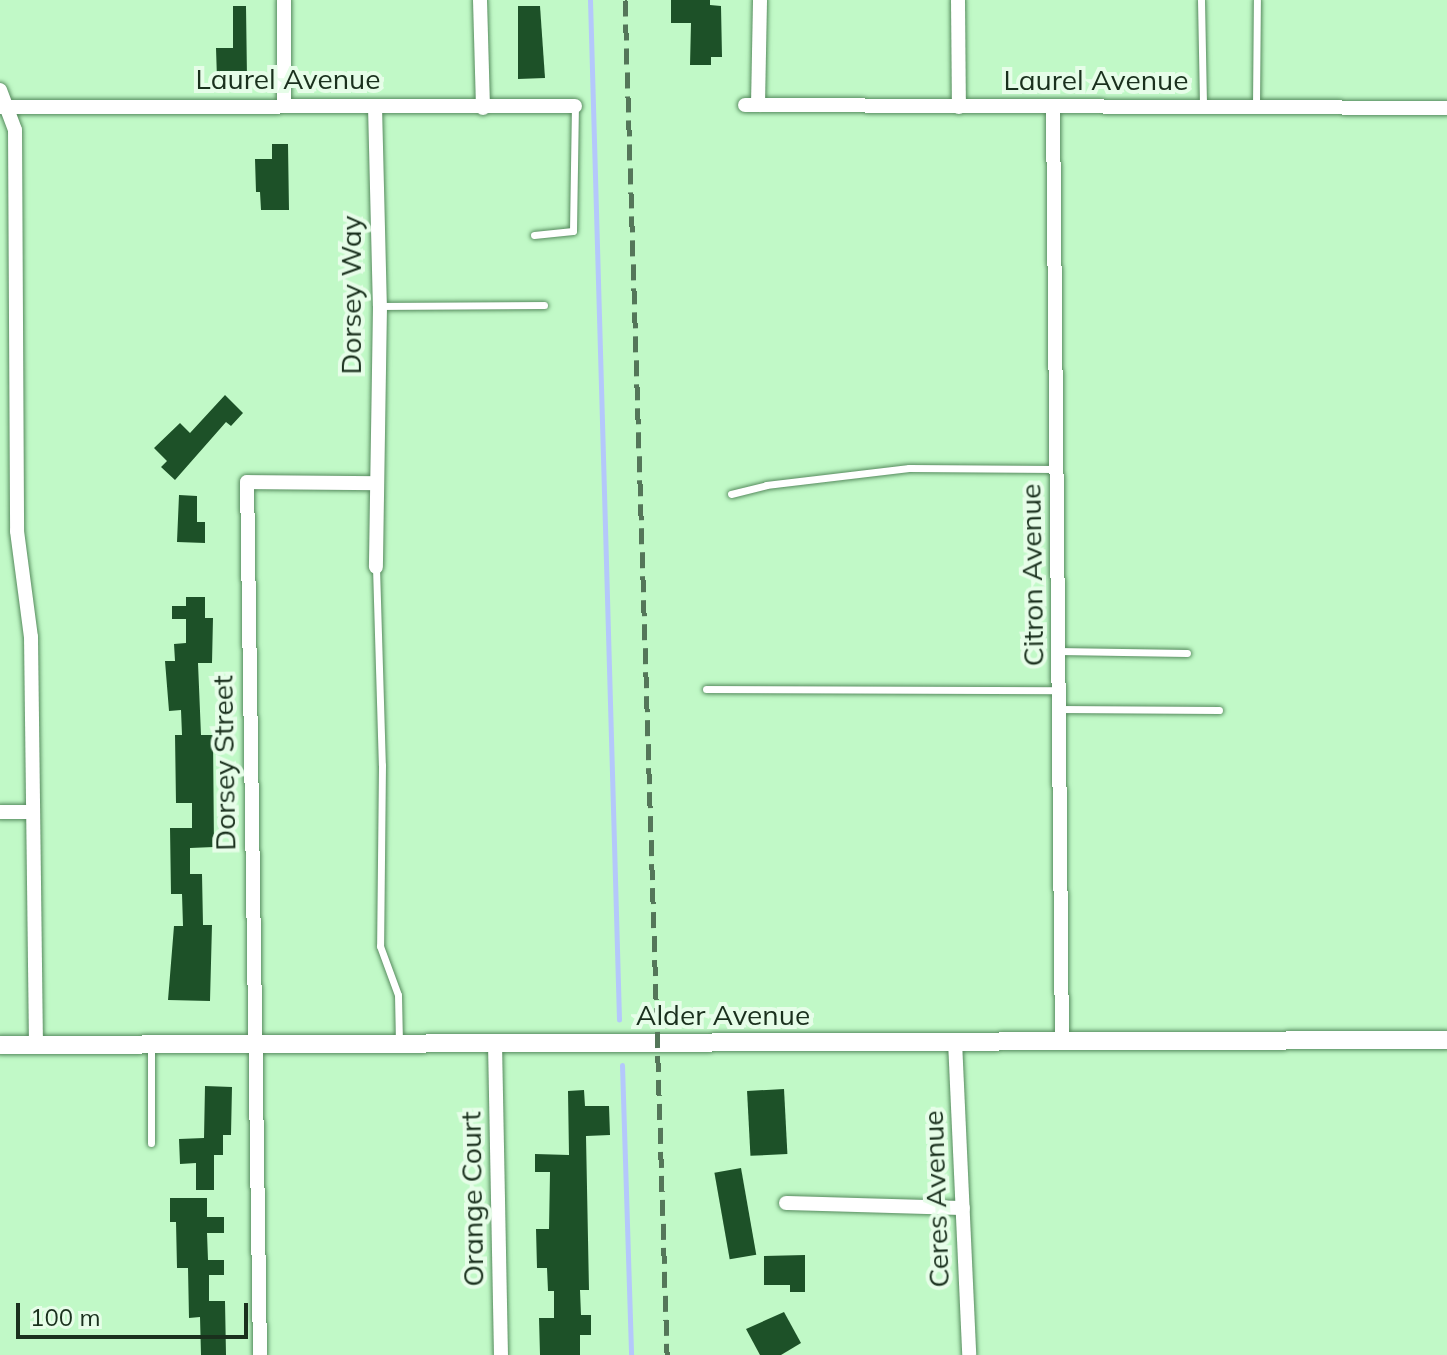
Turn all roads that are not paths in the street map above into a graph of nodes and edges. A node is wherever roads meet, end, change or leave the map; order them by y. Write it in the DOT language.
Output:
graph roads {
  1 [pos="284,0"];
  2 [pos="480,0"];
  3 [pos="760,0"];
  4 [pos="958,0"];
  5 [pos="1201,0"];
  6 [pos="1257,0"];
  7 [pos="0,90"];
  8 [pos="284,103"];
  9 [pos="1203,105"];
  10 [pos="1256,105"];
  11 [pos="375,106"];
  12 [pos="575,106"];
  13 [pos="4,107"];
  14 [pos="959,107"];
  15 [pos="483,108"];
  16 [pos="1053,108"];
  17 [pos="1447,108"];
  18 [pos="534,235"];
  19 [pos="544,305"];
  20 [pos="380,306"];
  21 [pos="1056,469"];
  22 [pos="374,483"];
  23 [pos="731,494"];
  24 [pos="376,567"];
  25 [pos="1058,651"];
  26 [pos="1187,653"];
  27 [pos="706,689"];
  28 [pos="1059,690"];
  29 [pos="1059,709"];
  30 [pos="1219,710"];
  31 [pos="0,812"];
  32 [pos="33,812"];
  33 [pos="1447,1040"];
  34 [pos="955,1041"];
  35 [pos="1062,1041"];
  36 [pos="399,1043"];
  37 [pos="495,1043"];
  38 [pos="36,1044"];
  39 [pos="151,1044"];
  40 [pos="258,1044"];
  41 [pos="0,1045"];
  42 [pos="151,1143"];
  43 [pos="786,1203"];
  44 [pos="963,1208"];
  45 [pos="260,1355"];
  46 [pos="501,1355"];
  47 [pos="969,1355"];
  1 -- 8 [label="street"];
  2 -- 15 [label="street"];
  3 -- 14 [label="street, Laurel Avenue"];
  4 -- 14 [label="street"];
  5 -- 9 [label="lane"];
  6 -- 10 [label="lane"];
  7 -- 13 [label="street"];
  8 -- 11 [label="street, Laurel Avenue"];
  8 -- 13 [label="street, Laurel Avenue"];
  9 -- 10 [label="street, Laurel Avenue"];
  9 -- 16 [label="street, Laurel Avenue"];
  10 -- 17 [label="street, Laurel Avenue"];
  11 -- 15 [label="street, Laurel Avenue"];
  11 -- 20 [label="street, Dorsey Way"];
  12 -- 15 [label="street, Laurel Avenue"];
  12 -- 18 [label="lane"];
  13 -- 32 [label="street"];
  14 -- 16 [label="street, Laurel Avenue"];
  16 -- 21 [label="street, Citron Avenue"];
  19 -- 20 [label="lane"];
  20 -- 22 [label="street, Dorsey Way"];
  21 -- 23 [label="lane"];
  21 -- 25 [label="street, Citron Avenue"];
  22 -- 24 [label="street, Dorsey Way"];
  22 -- 40 [label="street, Dorsey Street"];
  24 -- 36 [label="lane"];
  25 -- 26 [label="lane"];
  25 -- 28 [label="street, Citron Avenue"];
  27 -- 28 [label="lane"];
  28 -- 29 [label="street, Citron Avenue"];
  29 -- 30 [label="lane"];
  29 -- 35 [label="street, Citron Avenue"];
  31 -- 32 [label="street"];
  32 -- 38 [label="street"];
  33 -- 35 [label="main road, Alder Avenue"];
  34 -- 35 [label="main road, Alder Avenue"];
  34 -- 37 [label="main road, Alder Avenue"];
  34 -- 44 [label="street, Ceres Avenue"];
  36 -- 37 [label="main road, Alder Avenue"];
  36 -- 40 [label="main road, Alder Avenue"];
  37 -- 46 [label="street, Orange Court"];
  38 -- 39 [label="main road, Alder Avenue"];
  38 -- 41 [label="main road, Alder Avenue"];
  39 -- 40 [label="main road, Alder Avenue"];
  39 -- 42 [label="lane"];
  40 -- 45 [label="street, Dorsey Street"];
  43 -- 44 [label="street"];
  44 -- 47 [label="street, Ceres Avenue"];
}
